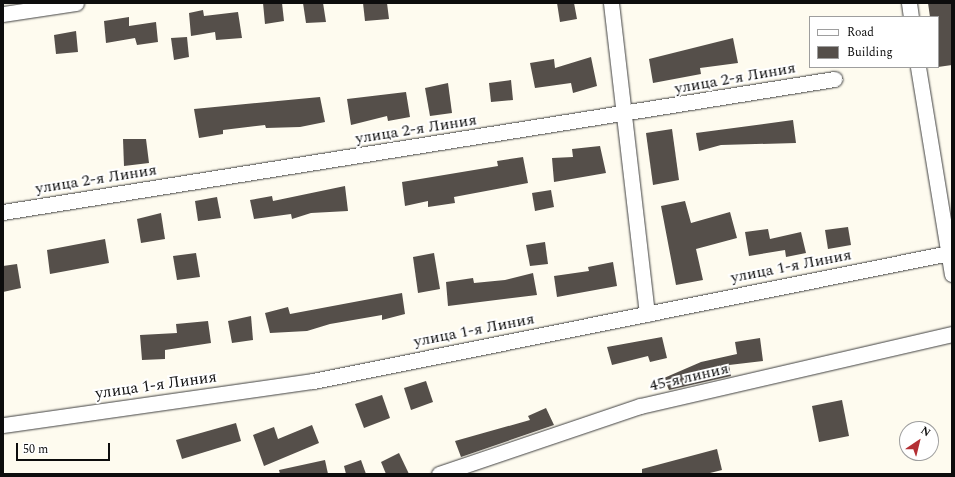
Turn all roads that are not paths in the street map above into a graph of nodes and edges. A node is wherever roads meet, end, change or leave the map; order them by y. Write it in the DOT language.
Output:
graph roads {
  1 [pos="76,3"];
  2 [pos="611,3"];
  3 [pos="909,3"];
  4 [pos="3,14"];
  5 [pos="911,16"];
  6 [pos="918,68"];
  7 [pos="834,79"];
  8 [pos="624,115"];
  9 [pos="3,212"];
  10 [pos="949,253"];
  11 [pos="952,274"];
  12 [pos="647,314"];
  13 [pos="952,334"];
  14 [pos="3,425"];
  15 [pos="439,474"];
  1 -- 4 [label="street"];
  2 -- 8 [label="street"];
  3 -- 5 [label="street"];
  6 -- 10 [label="street"];
  7 -- 8 [label="street, улица 2-я Линия"];
  8 -- 9 [label="street, улица 2-я Линия"];
  8 -- 12 [label="street"];
  10 -- 11 [label="street"];
  10 -- 12 [label="street, улица 1-я Линия"];
  12 -- 14 [label="street, улица 1-я Линия"];
  13 -- 15 [label="street, 45-я линия"];
}
